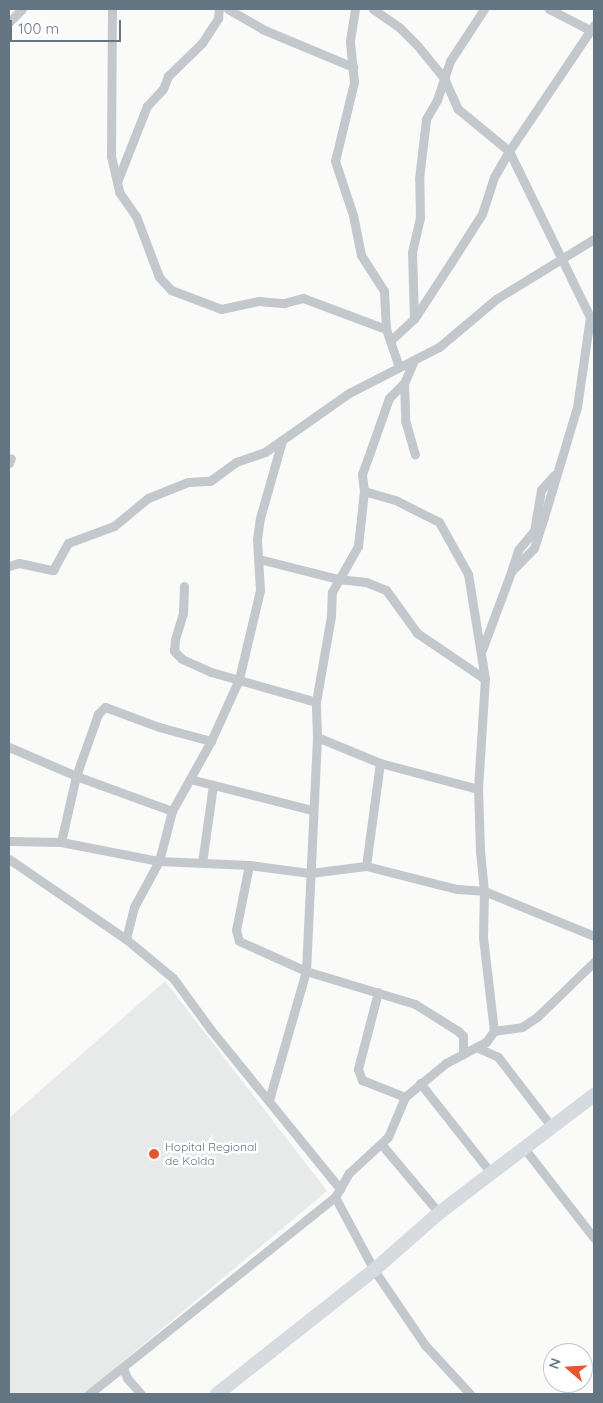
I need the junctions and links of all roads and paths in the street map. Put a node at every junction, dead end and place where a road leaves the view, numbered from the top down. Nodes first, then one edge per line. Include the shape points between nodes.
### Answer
1 (22, 9) edge
2 (112, 9) edge
3 (219, 9) edge
4 (228, 9) edge
5 (355, 9) edge
6 (373, 9) edge
7 (484, 9) edge
8 (549, 9) edge
9 (9, 22) edge
10 (592, 27) edge
11 (353, 67) junction
12 (444, 78) junction
13 (509, 151) junction
14 (117, 182) junction
15 (594, 239) edge
16 (563, 259) junction
17 (414, 319) junction
18 (386, 328) junction
19 (592, 330) edge
20 (390, 341) junction
21 (414, 360) junction
22 (399, 367) junction
23 (404, 384) junction
24 (282, 441) junction
25 (415, 455) dead end
26 (364, 491) junction
27 (260, 560) junction
28 (9, 566) edge
29 (338, 579) junction
30 (184, 586) dead end
31 (482, 651) junction
32 (239, 679) junction
33 (484, 679) junction
34 (316, 702) junction
35 (318, 737) junction
36 (211, 741) junction
37 (9, 747) edge
38 (380, 763) junction
39 (76, 776) junction
40 (190, 779) junction
41 (213, 785) junction
42 (478, 788) junction
43 (312, 810) junction
44 (172, 811) junction
45 (9, 841) edge
46 (61, 842) junction
47 (9, 859) edge
48 (159, 861) junction
49 (202, 863) junction
50 (249, 864) junction
51 (366, 866) junction
52 (310, 873) junction
53 (484, 891) junction
54 (594, 936) edge
55 (126, 939) junction
56 (594, 962) edge
57 (306, 971) junction
58 (378, 992) junction
59 (494, 1031) junction
60 (476, 1047) junction
61 (463, 1054) junction
62 (420, 1083) junction
63 (594, 1095) edge
64 (405, 1097) junction
65 (269, 1100) junction
66 (552, 1126) junction
67 (382, 1145) junction
68 (524, 1148) junction
69 (491, 1173) junction
70 (340, 1189) junction
71 (334, 1197) junction
72 (440, 1213) junction
73 (594, 1238) edge
74 (374, 1270) junction
75 (123, 1368) junction
76 (89, 1394) edge
77 (142, 1394) edge
78 (217, 1394) edge
79 (470, 1394) edge

1 - 9 street
2 - 14 street via 110,126
3 - 14 street via 218,18 202,43 168,76 162,89 146,106
4 - 11 street via 262,29
5 - 11 street via 350,42
6 - 12 street via 400,28
7 - 12 street via 450,61
8 - 10 street
10 - 13 street
11 - 18 street via 354,82 335,161 353,215 361,255 384,291
12 - 13 street via 458,109
12 - 17 street via 426,119 419,179 420,218 412,252
13 - 16 street
13 - 17 street via 494,176 482,214
14 - 18 street via 125,204 136,216 159,277 171,290 221,309 259,301 284,303 303,298
15 - 16 street
16 - 19 street via 590,318
16 - 21 street via 496,299 439,347
17 - 20 street
18 - 20 street
19 - 31 street via 577,407 534,548 511,572
20 - 22 street
21 - 22 street
21 - 23 street
22 - 24 street via 349,392
23 - 25 street via 404,420
23 - 26 street via 389,398 362,474
24 - 27 street via 260,518 257,539
24 - 28 street via 265,452 236,462 210,480 188,482 162,491 134,508 114,526 81,535 68,543 53,570 19,563
26 - 29 street via 358,546
26 - 31 street via 395,500 439,522 468,574
27 - 29 street
27 - 32 street via 260,590
29 - 33 street via 366,582 386,590 416,633
29 - 34 street via 332,592
30 - 32 street via 183,613 174,651 182,660
31 - 33 street
32 - 34 street
32 - 36 street
33 - 42 street
34 - 35 street
35 - 38 street
35 - 43 street
36 - 39 street via 159,727 105,707 98,714
36 - 40 street
37 - 39 street
38 - 42 street
38 - 51 street
39 - 44 street
39 - 46 street
40 - 41 street
40 - 44 street
41 - 43 street
41 - 49 street
42 - 53 street
43 - 52 street
44 - 48 street
45 - 46 street
46 - 48 street
47 - 55 street
48 - 49 street
48 - 55 street via 134,907
49 - 50 street
50 - 52 street
50 - 57 street via 236,930 239,941
51 - 52 street
51 - 53 street via 457,889
52 - 57 street
53 - 54 street
53 - 59 street via 483,937
55 - 65 street via 173,978
56 - 59 street via 537,1017 522,1027
57 - 58 street
57 - 65 street
58 - 61 street via 415,1004 458,1030 464,1036
58 - 64 street via 358,1069 362,1080
59 - 60 street via 486,1042
60 - 61 street
60 - 66 street via 498,1057
61 - 62 street
62 - 64 street
62 - 69 street
63 - 66 main road
64 - 67 street
65 - 70 street
66 - 68 main road
67 - 70 street via 349,1173
67 - 72 street
68 - 69 main road
68 - 73 street
69 - 72 main road
70 - 71 street
71 - 74 street
71 - 75 street
72 - 74 main road
74 - 78 main road
74 - 79 street via 426,1346
75 - 76 street
75 - 77 street via 127,1378

